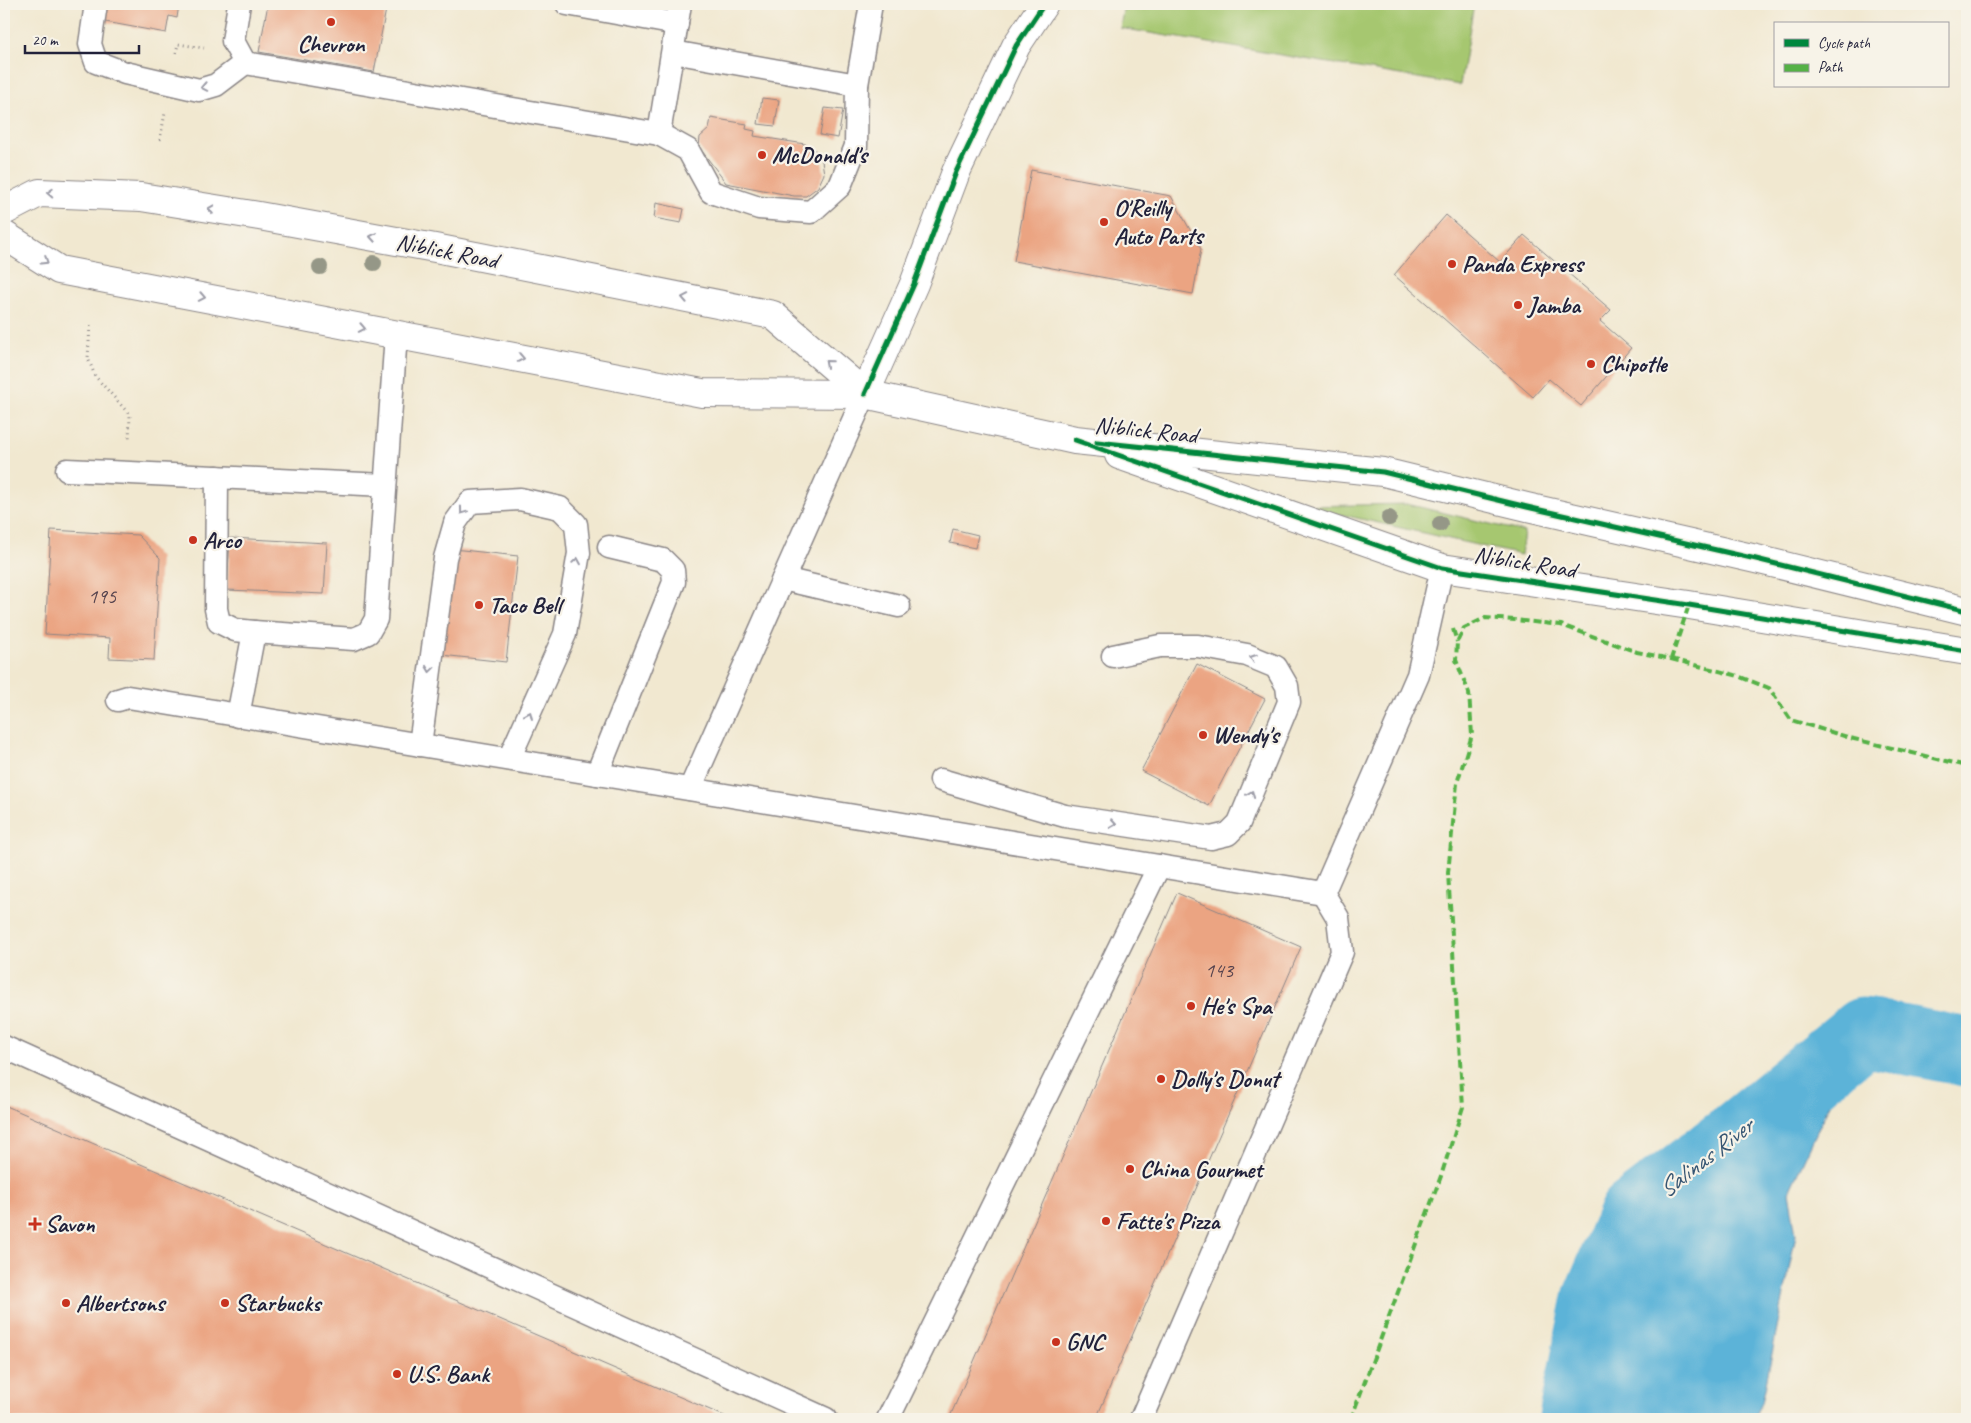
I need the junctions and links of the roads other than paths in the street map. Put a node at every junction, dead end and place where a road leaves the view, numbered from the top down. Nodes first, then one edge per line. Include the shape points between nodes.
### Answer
1 (96, 4) edge
2 (239, 4) edge
3 (567, 4) edge
4 (871, 4) edge
5 (1044, 4) edge
6 (679, 14) edge
7 (673, 52) junction
8 (245, 63) junction
9 (857, 85) junction
10 (659, 134) junction
11 (4, 212) edge
12 (4, 234) edge
13 (396, 334) junction
14 (865, 394) junction
15 (1075, 440) junction
16 (67, 470) dead end
17 (217, 477) junction
18 (385, 485) junction
19 (608, 547) dead end
20 (1442, 568) junction
21 (783, 579) junction
22 (899, 606) dead end
23 (1967, 611) edge
24 (254, 632) junction
25 (1967, 651) edge
26 (1113, 656) dead end
27 (118, 700) dead end
28 (238, 716) junction
29 (420, 745) junction
30 (509, 760) junction
31 (597, 774) junction
32 (941, 780) dead end
33 (690, 789) junction
34 (1160, 866) junction
35 (1323, 893) junction
36 (4, 1047) edge
37 (826, 1419) edge
38 (888, 1419) edge
39 (1141, 1419) edge

8 -> 1 lane via 216,84 199,90 125,73 96,62 90,44
2 - 8 lane via 233,40
3 - 6 lane
4 - 9 lane
5 - 14 main road via 1016,46 956,172 914,284
6 - 7 lane
7 - 9 lane
7 - 10 lane
8 - 10 lane
9 - 10 lane via 856,146 840,186 812,212 759,208 711,192 688,150
14 -> 11 main road, Niblick Road via 773,315 435,248 141,197 38,193
12 -> 13 main road, Niblick Road via 59,270
13 -> 14 main road, Niblick Road via 702,393
13 - 18 lane
14 - 15 main road, Niblick Road
14 - 21 lane
15 - 20 main road, Niblick Road
15 - 23 main road, Niblick Road via 1383,472
16 - 17 lane
17 - 18 lane
17 - 24 lane via 216,609 219,622 235,630
18 - 24 lane via 376,619 368,633 354,639
19 - 31 lane via 663,560 673,570 674,582
20 - 25 main road, Niblick Road
20 - 35 lane via 1418,675
21 - 22 lane
21 - 33 lane
24 - 28 lane
32 -> 26 lane via 1065,816 1211,838 1228,834 1239,823 1289,702 1287,686 1276,667 1247,656 1198,646 1160,646
27 - 28 lane via 128,698
28 - 29 lane
29 - 30 lane
30 -> 29 lane via 565,634 578,553 576,524 560,508 520,499 470,502 454,524 445,558
30 - 31 lane
31 - 33 lane
33 - 34 lane
34 - 35 lane
34 - 38 lane
35 - 39 lane via 1338,918 1342,952
36 - 37 lane

